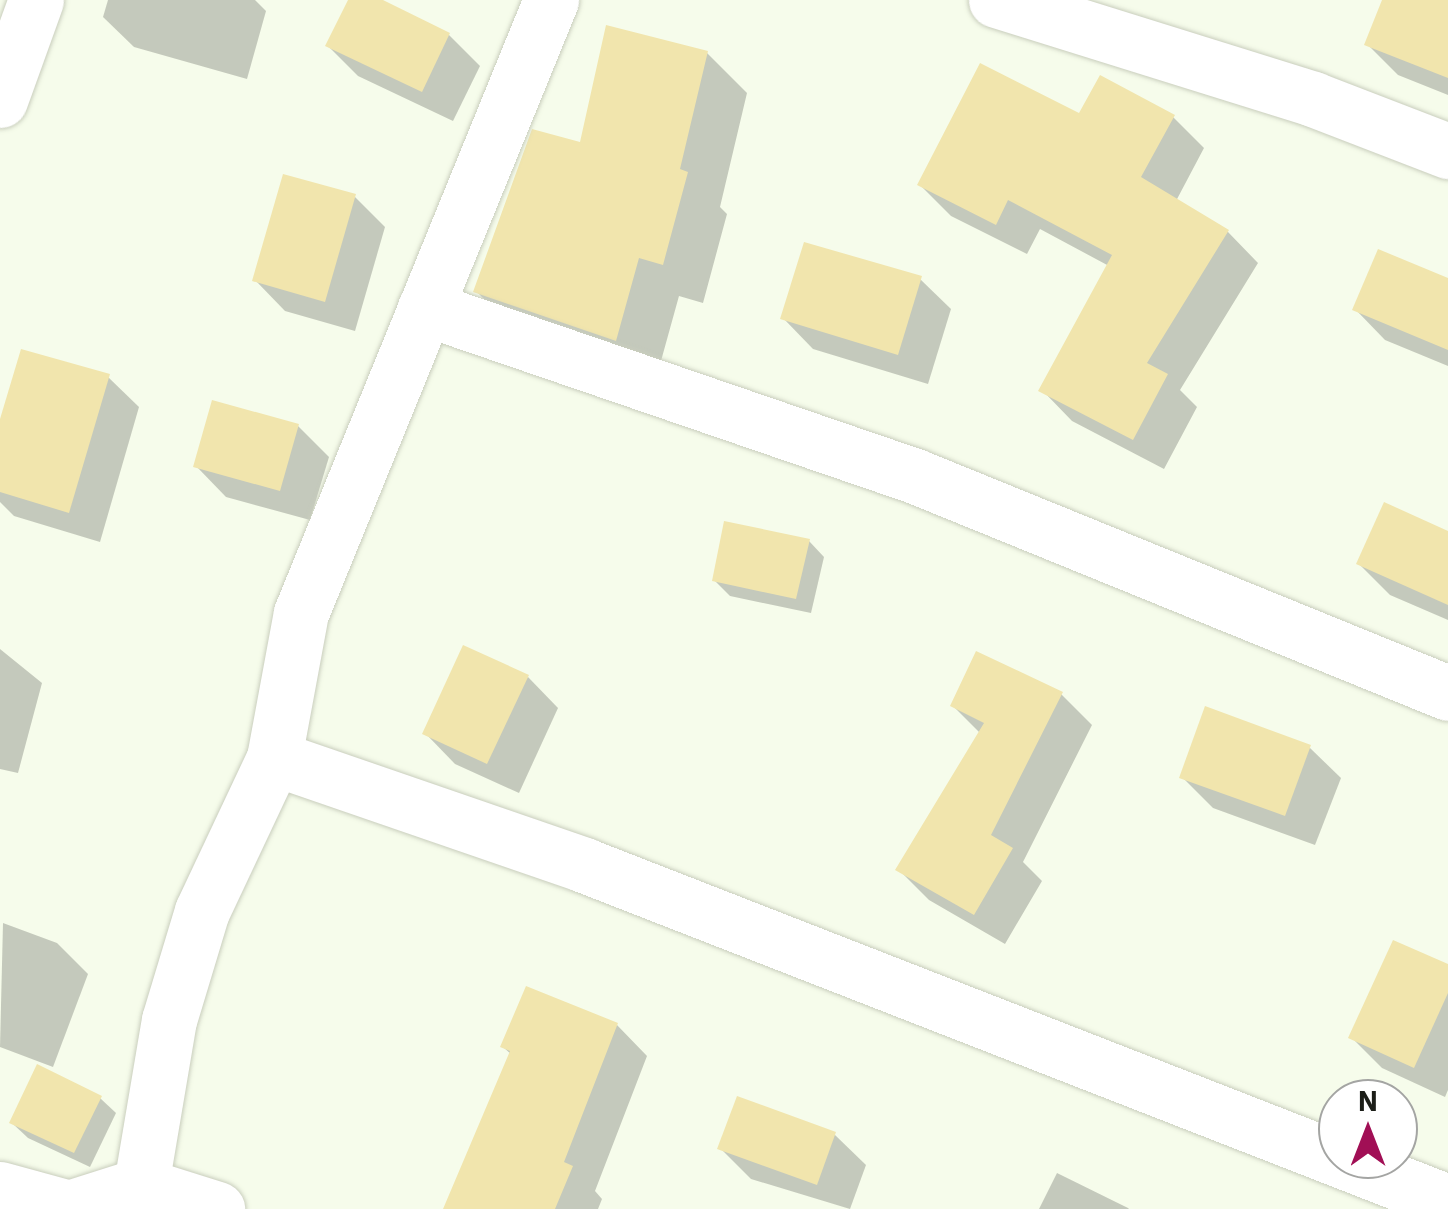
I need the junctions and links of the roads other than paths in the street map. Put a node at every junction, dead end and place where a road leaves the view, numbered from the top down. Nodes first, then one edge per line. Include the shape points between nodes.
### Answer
1 (36, 0) edge
2 (551, 0) edge
3 (996, 0) edge
4 (0, 100) edge
5 (1448, 151) edge
6 (425, 308) junction
7 (1448, 693) edge
8 (274, 758) junction
9 (0, 1189) edge
10 (135, 1197) edge
11 (1448, 1202) edge
12 (217, 1209) edge

1 - 4 street
2 - 6 street
3 - 5 street via 1314,99
6 - 7 street via 915,476
6 - 8 street via 302,613
8 - 10 street via 202,911 168,1020
8 - 11 street via 584,865
9 - 10 street via 69,1208
10 - 12 street

